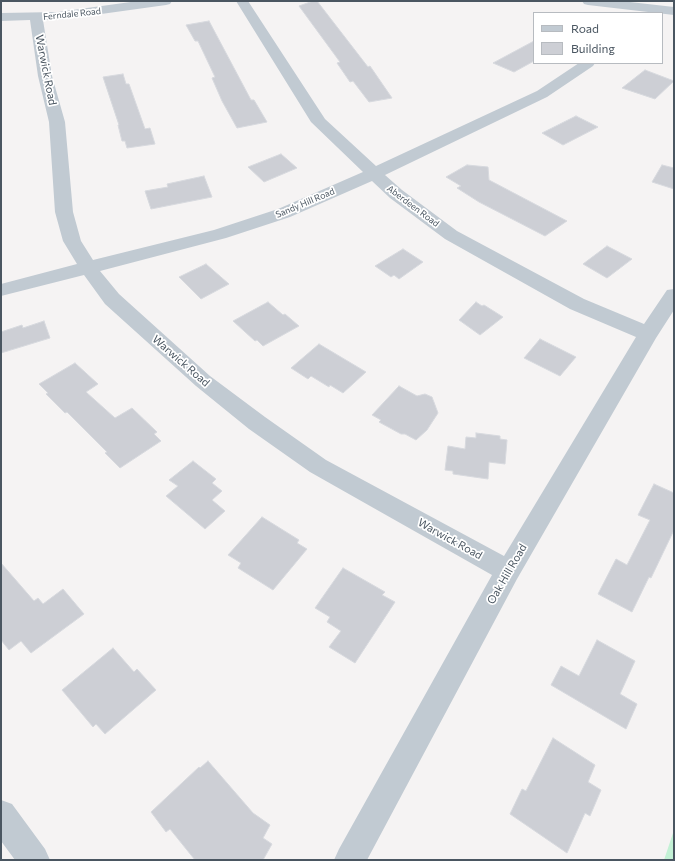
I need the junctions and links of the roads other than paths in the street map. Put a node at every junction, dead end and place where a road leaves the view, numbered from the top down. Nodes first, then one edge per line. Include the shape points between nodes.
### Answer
1 (166, 1) edge
2 (242, 1) edge
3 (588, 1) edge
4 (624, 9) edge
5 (674, 12) edge
6 (1, 17) edge
7 (36, 17) junction
8 (587, 64) edge
9 (373, 174) junction
10 (88, 267) junction
11 (1, 290) edge
12 (674, 294) edge
13 (648, 334) junction
14 (508, 571) junction
15 (1, 815) edge
16 (34, 860) edge
17 (350, 860) edge

1 - 7 street, Ferndale Road via 78,14
2 - 9 street, Aberdeen Road via 319,122
3 - 4 street
4 - 5 street
6 - 7 street, Ferndale Road
7 - 10 street, Warwick Road via 45,76 57,122 64,212 72,241
8 - 9 street, Sandy Hill Road via 542,94
9 - 10 street, Sandy Hill Road via 284,213 220,234
9 - 13 street, Aberdeen Road via 451,235 577,304
10 - 11 street, Sandy Hill Road
10 - 14 street, Warwick Road via 112,299 203,381 257,423 318,466
12 - 13 street, Oak Hill Road
13 - 14 street, Oak Hill Road
14 - 17 street, Oak Hill Road
15 - 16 street

